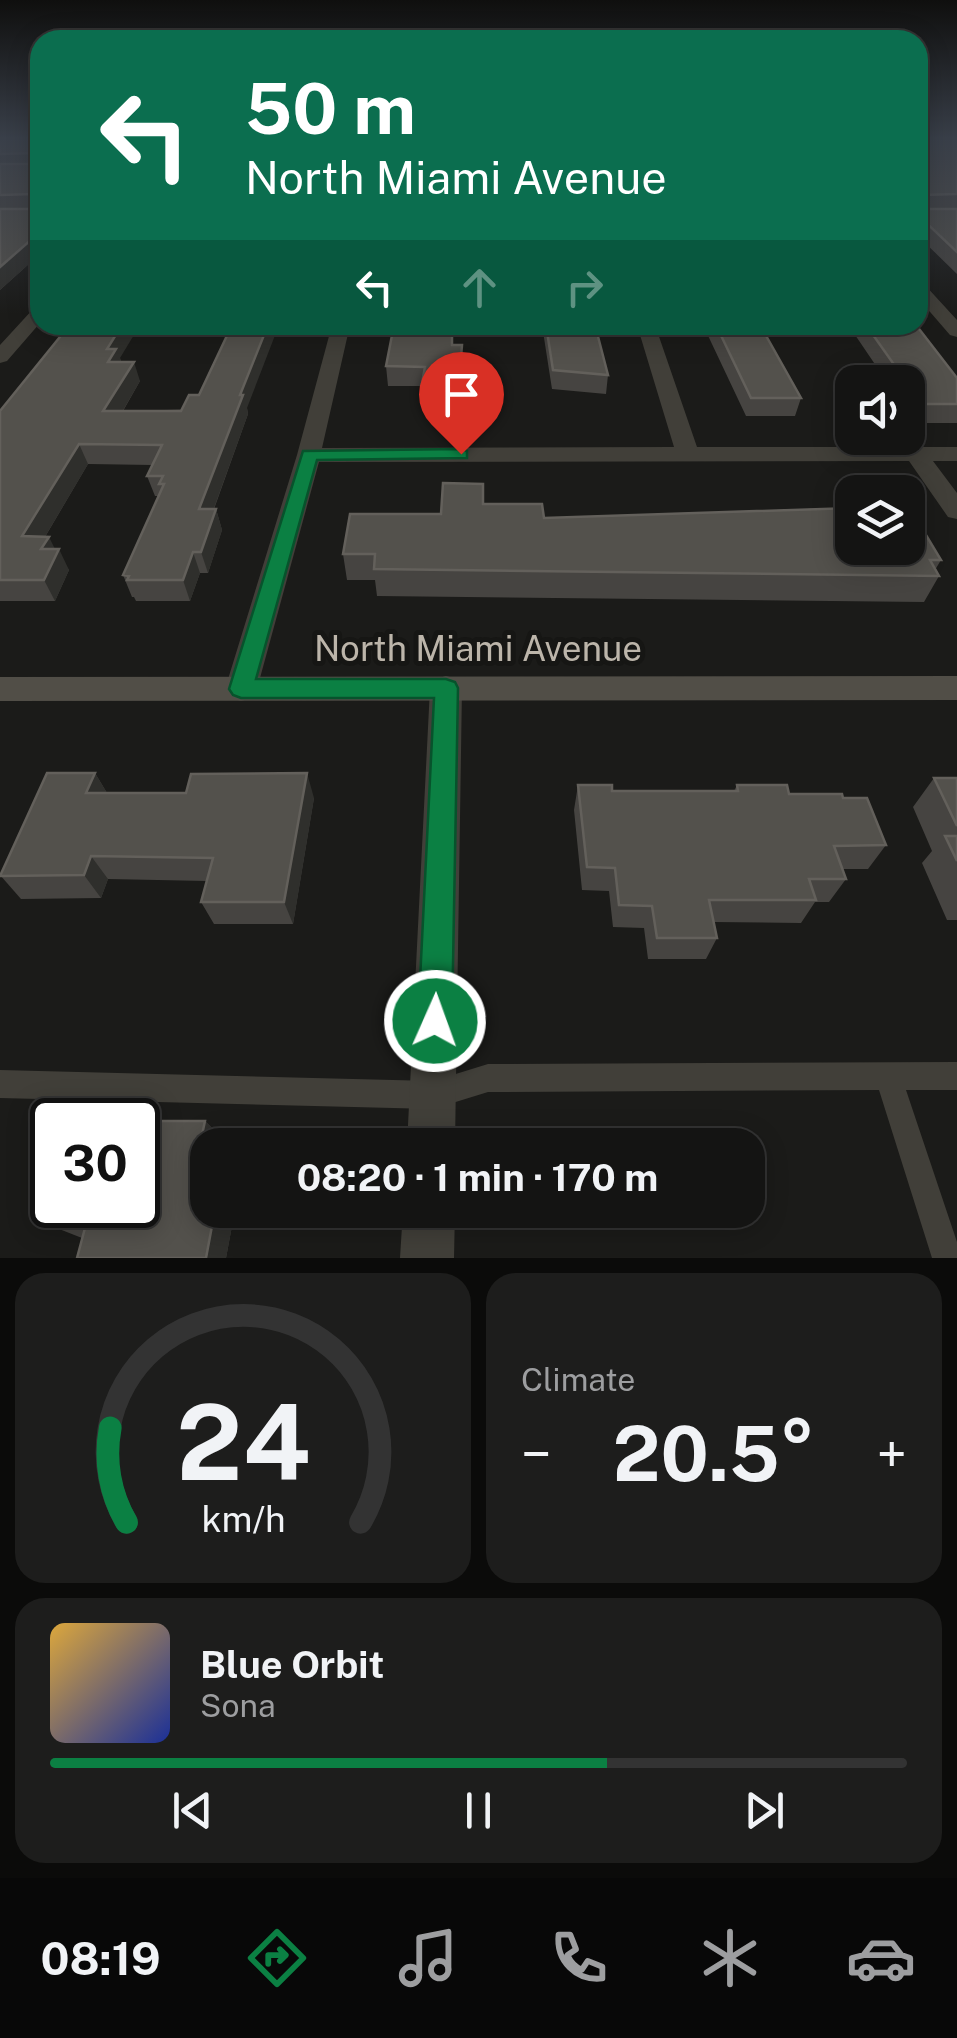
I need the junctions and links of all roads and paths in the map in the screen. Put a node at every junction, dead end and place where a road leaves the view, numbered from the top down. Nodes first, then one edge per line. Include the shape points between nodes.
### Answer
1 (928, 299) edge
2 (30, 323) edge
3 (957, 331) edge
4 (338, 335) edge
5 (649, 335) edge
6 (0, 357) edge
7 (688, 454) junction
8 (835, 454) edge
9 (925, 454) edge
10 (957, 454) edge
11 (309, 455) junction
12 (917, 455) edge
13 (957, 512) edge
14 (446, 688) junction
15 (957, 688) edge
16 (0, 689) edge
17 (241, 689) junction
18 (888, 1076) junction
19 (957, 1076) edge
20 (0, 1084) edge
21 (433, 1095) junction
22 (432, 1128) edge
23 (428, 1228) edge
24 (427, 1258) edge
25 (948, 1258) edge

1 - 3 street
2 - 6 street
4 - 11 street
5 - 7 street
7 - 8 street
7 - 11 street
9 - 10 street
11 - 17 street
12 - 13 street
14 - 15 main road, North Miami Avenue
14 - 17 main road, North Miami Avenue
14 - 21 street
16 - 17 main road, North Miami Avenue
18 - 19 lane
18 - 21 lane via 488,1078
18 - 25 lane
20 - 21 lane
21 - 22 street
23 - 24 street

